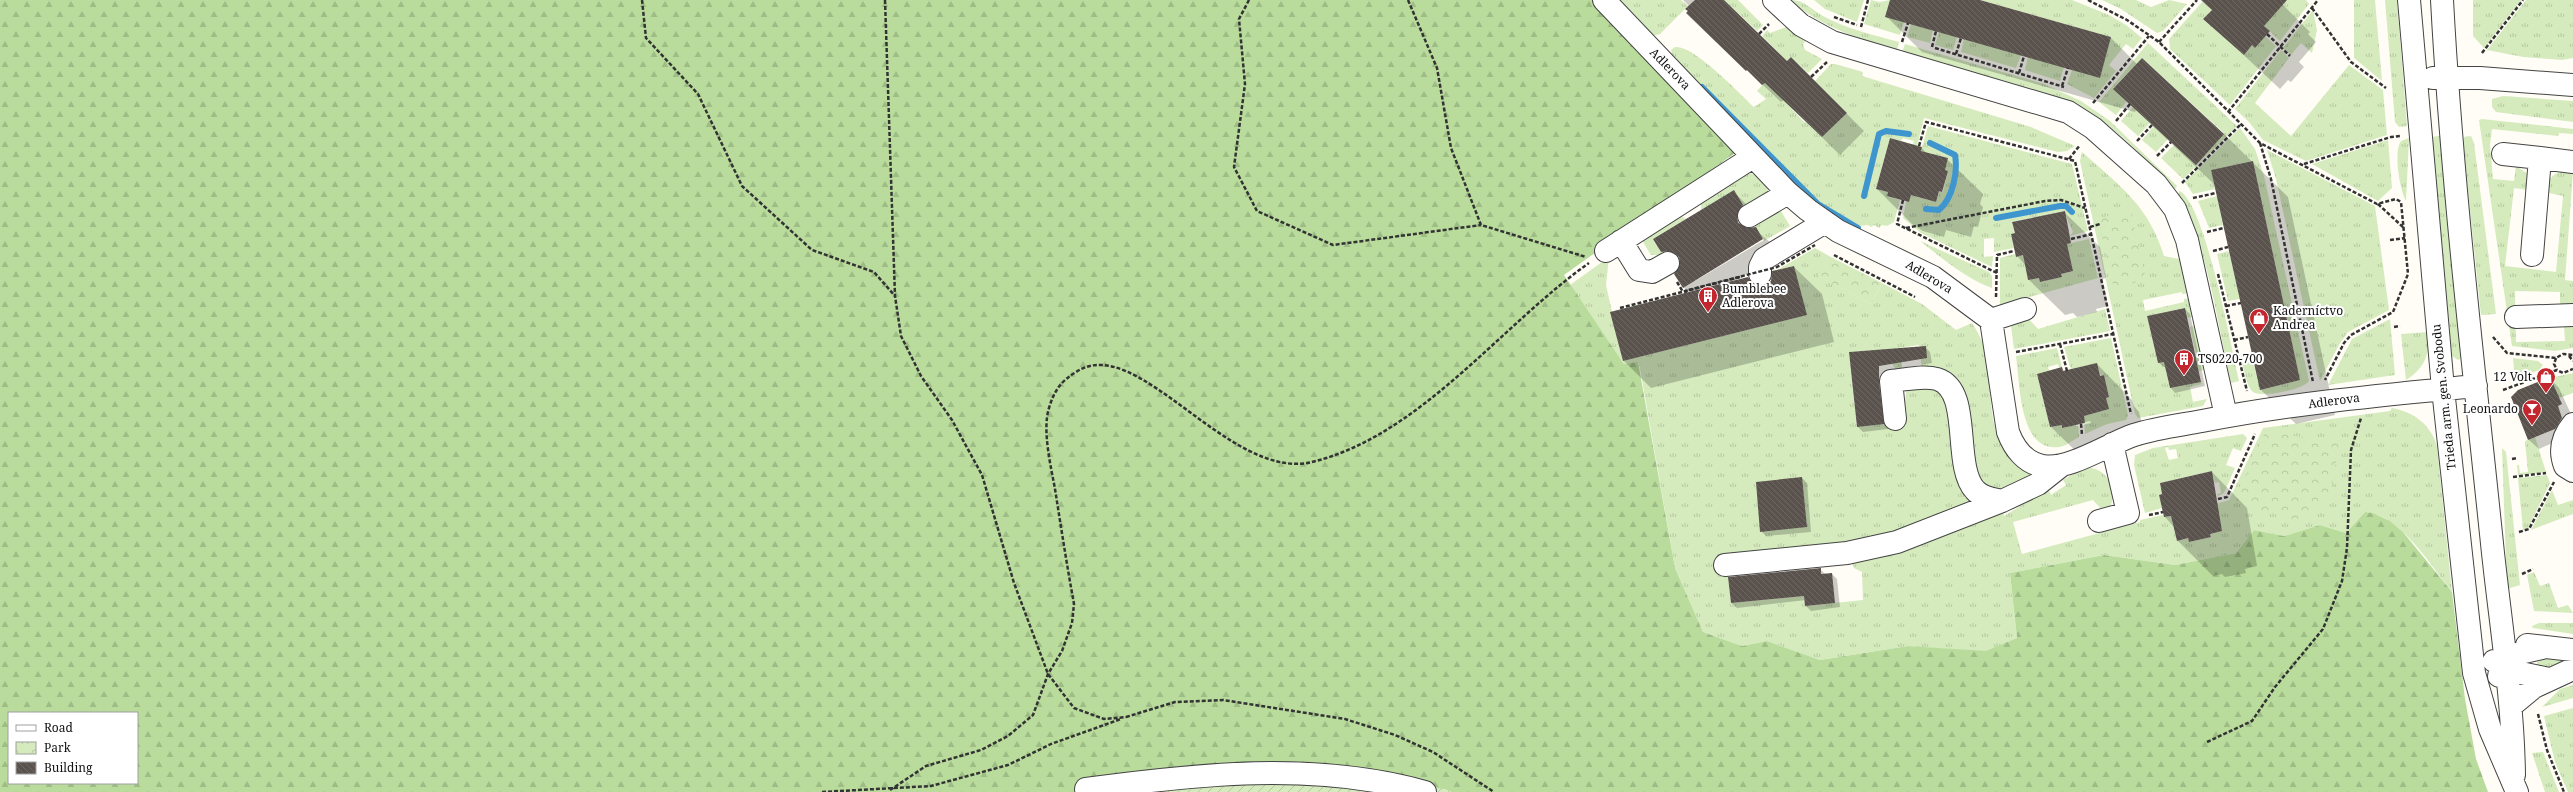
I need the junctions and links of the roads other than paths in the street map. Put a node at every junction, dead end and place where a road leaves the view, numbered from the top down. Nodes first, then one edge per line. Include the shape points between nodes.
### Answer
1 (1604, 0) edge
2 (1774, 0) edge
3 (2409, 0) edge
4 (2442, 0) edge
5 (2446, 78) junction
6 (2416, 79) junction
7 (2573, 85) edge
8 (2503, 154) dead end
9 (1754, 157) junction
10 (2540, 158) junction
11 (2573, 162) edge
12 (1782, 197) junction
13 (1749, 216) dead end
14 (1825, 222) junction
15 (2532, 255) dead end
16 (1668, 263) dead end
17 (1750, 276) road end
18 (2025, 309) dead end
19 (2573, 314) edge
20 (2516, 317) dead end
21 (1991, 320) junction
22 (2476, 386) junction
23 (2443, 389) junction
24 (2226, 416) junction
25 (1895, 419) dead end
26 (2573, 424) edge
27 (2112, 444) junction
28 (2062, 465) junction
29 (2565, 465) edge
30 (2002, 501) junction
31 (2099, 521) dead end
32 (2459, 534) junction
33 (1725, 565) dead end
34 (2502, 637) junction
35 (2542, 648) junction
36 (2573, 650) edge
37 (2505, 668) junction
38 (2573, 668) edge
39 (2549, 679) junction
40 (2511, 706) junction
41 (2485, 712) junction
42 (1086, 789) dead end
43 (2516, 789) edge
44 (1425, 792) edge

1 - 9 street, Adlerova
2 - 24 street via 1801,25 1832,42 2068,112 2093,128 2156,184 2175,209 2187,240
3 - 6 street, Trieda arm. gen. Svobodu
4 - 5 street, Trieda arm. gen. Svobodu
5 - 6 street
5 - 7 street
5 - 22 street, Trieda arm. gen. Svobodu
6 - 23 street, Trieda arm. gen. Svobodu
8 - 10 street
9 - 12 street, Adlerova
9 - 16 street via 1689,208 1607,251 1639,270 1652,272
10 - 11 street
10 - 15 street
12 - 13 street
12 - 14 street, Adlerova
14 - 17 street via 1764,259
14 - 21 street, Adlerova via 1854,239 1926,273
18 - 21 street
19 - 20 street
21 - 28 street, Adlerova via 2006,421 2013,444 2032,462 2044,466
22 - 23 street, Adlerova
22 - 34 street, Trieda arm. gen. Svobodu
23 - 24 street, Adlerova
23 - 32 street, Trieda arm. gen. Svobodu
24 - 27 street, Adlerova via 2135,435
25 - 30 street via 1891,381 1925,378 1937,379 1946,384 1957,404 1968,480 1975,491 1987,498
26 - 29 street via 2564,438
27 - 28 street, Adlerova
27 - 31 street via 2128,513
28 - 30 street via 2038,484
30 - 33 street via 1897,542 1847,554
32 - 37 street via 2476,572 2485,649 2493,661
32 - 41 street, Trieda arm. gen. Svobodu via 2474,673
34 - 35 street
34 - 37 street, Trieda arm. gen. Svobodu
35 - 36 street
35 - 37 street via 2520,653
37 - 39 street
37 - 40 street, Trieda arm. gen. Svobodu
37 - 41 street via 2490,691
38 - 39 street
39 - 40 street
40 - 43 street, Trieda arm. gen. Svobodu
41 - 43 street, Trieda arm. gen. Svobodu
42 - 44 street via 1180,777 1293,772 1403,786

